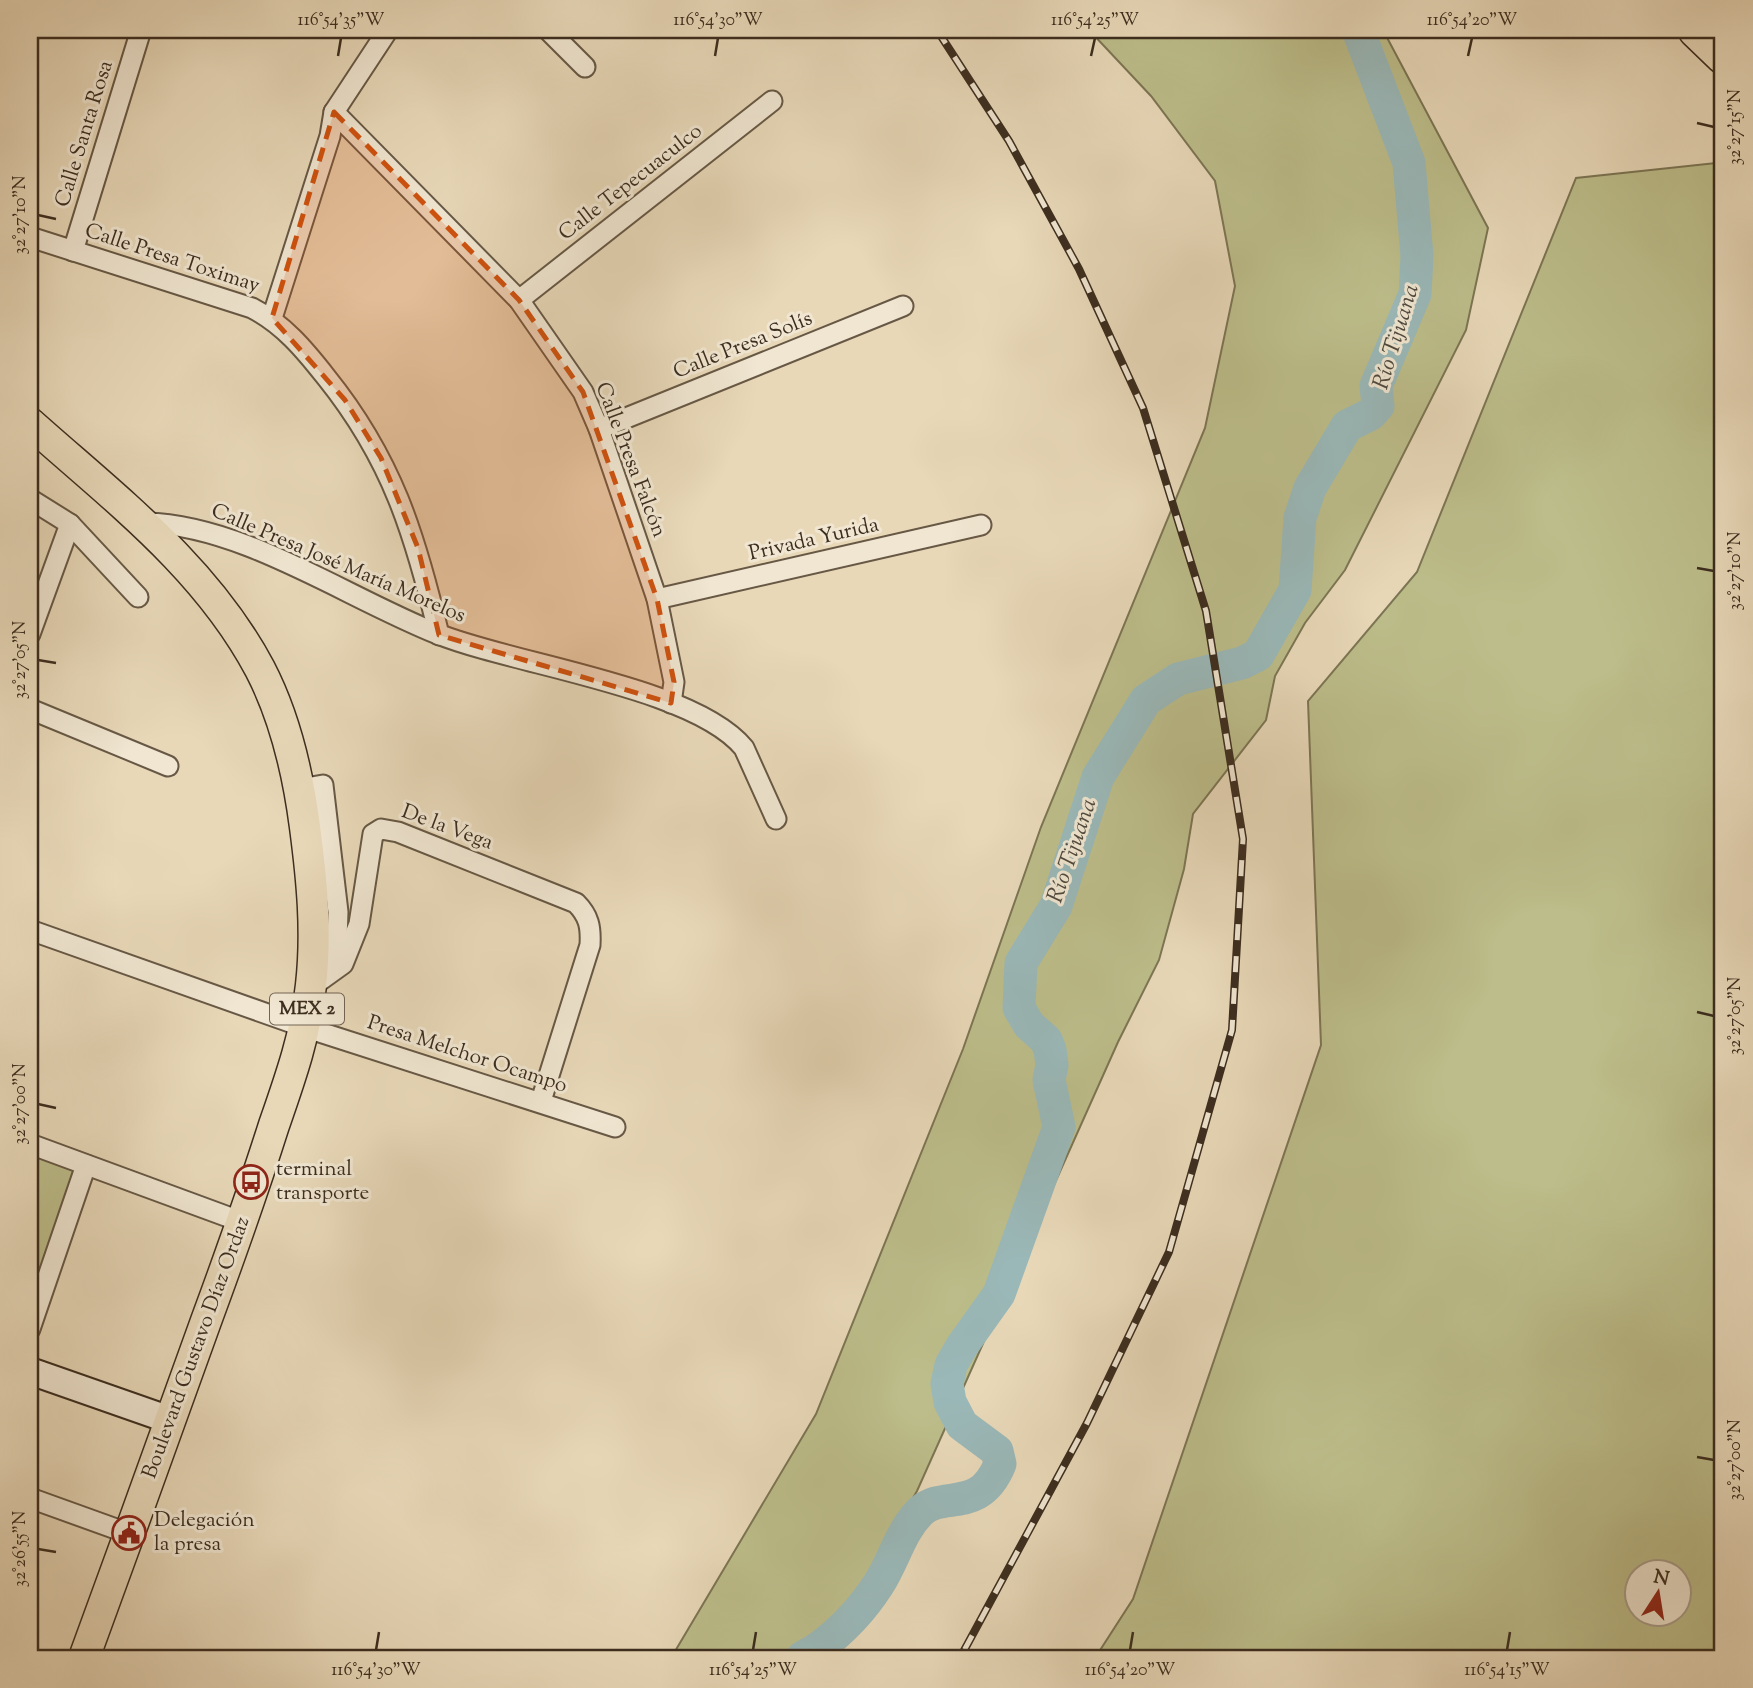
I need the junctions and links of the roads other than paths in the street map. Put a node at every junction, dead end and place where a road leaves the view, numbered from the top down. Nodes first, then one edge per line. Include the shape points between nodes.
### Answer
1 (141, 30) edge
2 (388, 30) edge
3 (548, 30) edge
4 (1696, 30) edge
5 (1723, 56) edge
6 (585, 67) dead end
7 (772, 101) dead end
8 (334, 112) junction
9 (30, 237) edge
10 (73, 251) junction
11 (519, 300) junction
12 (903, 306) dead end
13 (272, 318) junction
14 (30, 423) edge
15 (599, 429) junction
16 (30, 499) edge
17 (146, 523) junction
18 (70, 524) junction
19 (981, 525) dead end
20 (138, 597) dead end
21 (657, 599) junction
22 (30, 634) edge
23 (439, 635) junction
24 (671, 702) junction
25 (30, 709) edge
26 (168, 766) dead end
27 (300, 789) junction
28 (776, 818) dead end
29 (30, 930) edge
30 (336, 969) junction
31 (311, 987) junction
32 (304, 1027) junction
33 (541, 1101) junction
34 (615, 1127) dead end
35 (30, 1144) edge
36 (86, 1165) junction
37 (242, 1222) junction
38 (30, 1329) edge
39 (30, 1371) edge
40 (170, 1420) junction
41 (30, 1498) edge
42 (130, 1534) junction
43 (84, 1658) edge

1 - 10 street, Calle Santa Rosa
2 - 8 street
3 - 6 street
4 - 5 highway
7 - 11 street, Calle Tepecuaculco
8 - 11 street, Calle Presa Falcón
8 - 13 street
9 - 10 street, Calle Presa Toximay
10 - 13 street, Calle Presa Toximay
11 - 15 street, Calle Presa Falcón via 570,370
12 - 15 street, Calle Presa Solís
13 - 23 street, Calle Presa Toximay via 345,400 381,458 418,548
14 - 17 main road, Boulevard Gustavo Díaz Ordaz / MEX 2
15 - 21 street, Calle Presa Falcón
16 - 18 street
17 - 23 street, Calle Presa José María Morelos via 175,524 226,536
17 - 27 main road, Boulevard Gustavo Díaz Ordaz / MEX 2 via 212,597 260,669
18 - 20 street
18 - 22 street
19 - 21 street, Privada Yurida
21 - 24 street, Calle Presa Falcón via 674,682
23 - 24 street, Calle Presa José María Morelos
24 - 28 street, Calle Presa José María Morelos via 736,738
25 - 26 street
27 - 30 street via 323,785 338,912
27 - 31 main road, Boulevard Gustavo Díaz Ordaz / MEX 2 via 313,892
29 - 32 street, Presa Melchor Ocampo
30 - 31 street, De la Vega
30 - 33 street, De la Vega via 343,964 359,924 373,834 381,830 398,832 576,903 586,913 590,945
31 - 32 main road, Boulevard Gustavo Díaz Ordaz / MEX 2
32 - 33 street, Presa Melchor Ocampo
32 - 37 main road, Boulevard Gustavo Díaz Ordaz / MEX 2
33 - 34 street, Presa Melchor Ocampo
35 - 36 street
36 - 37 street
36 - 38 street
37 - 40 main road, Boulevard Gustavo Díaz Ordaz / MEX 2
39 - 40 street
40 - 42 main road, Boulevard Gustavo Díaz Ordaz / MEX 2
41 - 42 street
42 - 43 main road, Boulevard Gustavo Díaz Ordaz / MEX 2

